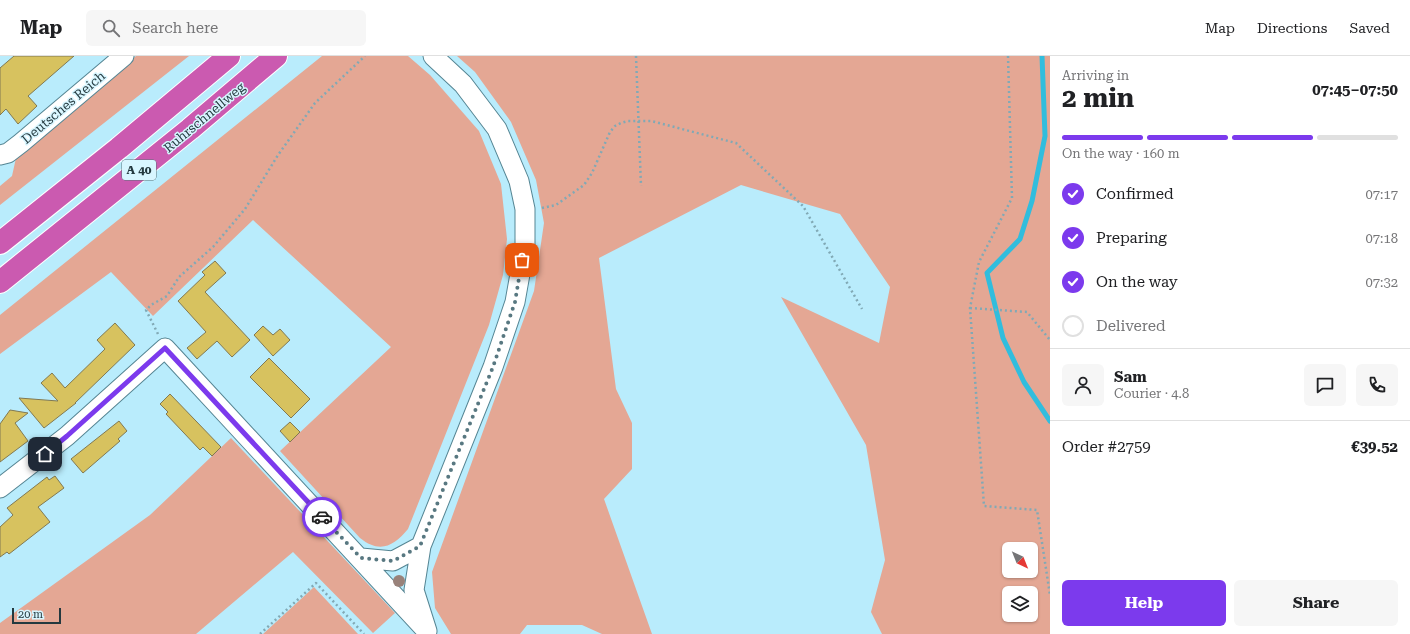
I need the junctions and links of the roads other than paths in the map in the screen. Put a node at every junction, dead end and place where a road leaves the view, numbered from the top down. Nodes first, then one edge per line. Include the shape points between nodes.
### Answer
1 (124, 56) edge
2 (229, 56) edge
3 (276, 56) edge
4 (433, 56) edge
5 (0, 155) edge
6 (0, 243) edge
7 (0, 282) edge
8 (0, 488) edge
9 (420, 546) junction
10 (361, 558) junction
11 (428, 633) edge

1 - 5 street, Deutsches Reich via 21,143 8,153
2 - 6 highway, A 40
3 - 7 highway, Ruhrschnellweg / A 40
4 - 9 street via 463,84 496,129 519,181 524,209 525,246 515,302 493,367
8 - 10 street via 67,436 165,348
9 - 10 street via 393,561
9 - 11 street via 414,590
10 - 11 street

